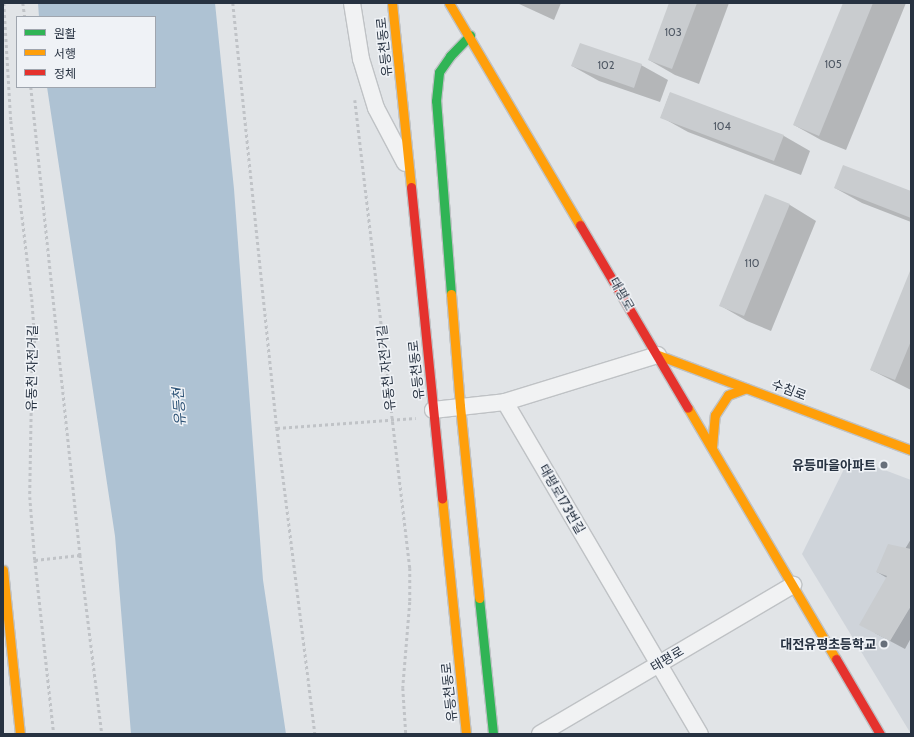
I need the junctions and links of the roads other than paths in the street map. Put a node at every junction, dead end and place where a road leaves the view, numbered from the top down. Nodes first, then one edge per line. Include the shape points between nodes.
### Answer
1 (352, 3) edge
2 (392, 3) edge
3 (452, 5) edge
4 (470, 35) junction
5 (409, 170) junction
6 (658, 355) junction
7 (746, 388) junction
8 (505, 402) junction
9 (460, 406) junction
10 (433, 410) junction
11 (712, 447) junction
12 (911, 450) edge
13 (3, 570) edge
14 (4, 582) edge
15 (793, 585) junction
16 (658, 664) junction
17 (20, 734) edge
18 (466, 734) edge
19 (493, 734) edge
20 (540, 734) edge
21 (700, 734) edge
22 (880, 734) edge

1 - 5 street via 360,59 376,108
2 - 5 main road, 유등천동로
3 - 4 main road, 태평로
4 - 6 main road, 태평로
4 - 9 main road via 439,72 436,101
5 - 10 main road, 유등천동로
6 - 7 main road, 수침로
6 - 8 street
6 - 11 main road, 태평로
7 - 11 main road via 728,395 716,415
7 - 12 main road, 수침로
8 - 9 street
8 - 16 street, 태평로173번길
9 - 10 street
9 - 19 main road
10 - 18 main road, 유등천동로
11 - 15 main road, 태평로
13 - 14 main road
14 - 17 main road
15 - 16 street, 태평로
15 - 22 main road, 태평로
16 - 20 street, 태평로
16 - 21 street, 태평로173번길

